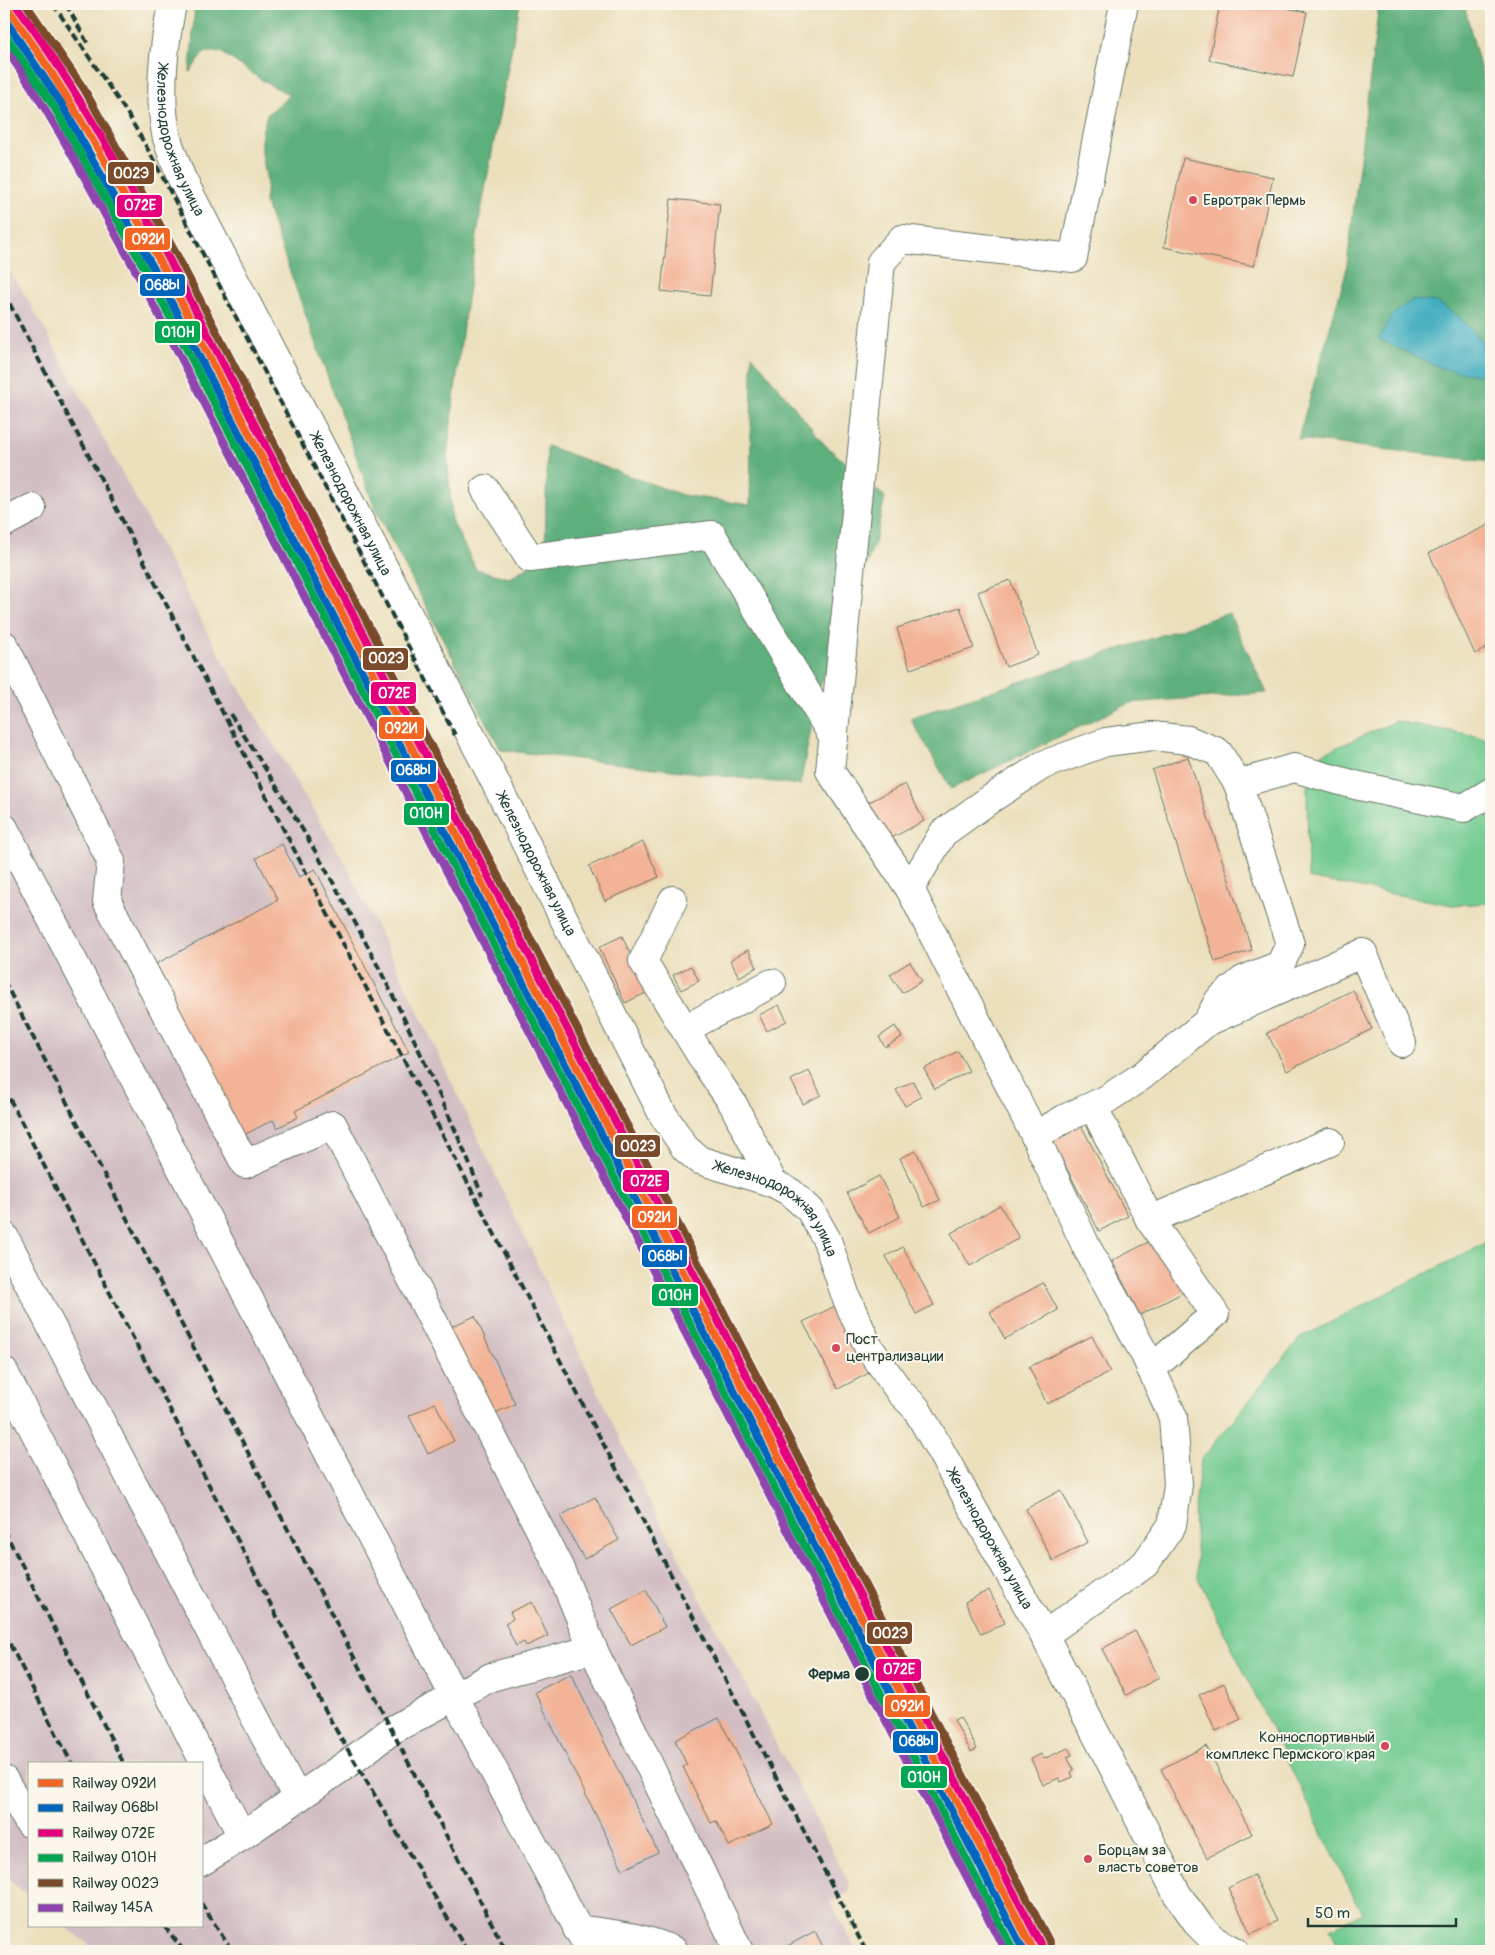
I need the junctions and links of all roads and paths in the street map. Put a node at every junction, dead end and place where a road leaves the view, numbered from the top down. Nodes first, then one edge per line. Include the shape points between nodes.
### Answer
1 (172, 4) edge
2 (1124, 4) edge
3 (485, 489) dead end
4 (32, 508) dead end
5 (4, 523) edge
6 (4, 644) edge
7 (834, 738) junction
8 (1238, 784) junction
9 (1491, 792) edge
10 (4, 828) edge
11 (910, 889) junction
12 (673, 900) dead end
13 (772, 983) dead end
14 (1207, 1022) junction
15 (685, 1029) junction
16 (1402, 1042) dead end
17 (1093, 1106) junction
18 (1034, 1136) junction
19 (1330, 1142) dead end
20 (773, 1184) junction
21 (1150, 1220) junction
22 (4, 1236) edge
23 (1151, 1368) junction
24 (4, 1372) edge
25 (1044, 1635) junction
26 (593, 1648) junction
27 (454, 1696) junction
28 (4, 1780) edge
29 (297, 1798) junction
30 (28, 1821) edge
31 (242, 1836) junction
32 (202, 1861) edge
33 (584, 1940) edge
34 (674, 1951) edge
35 (739, 1951) edge
36 (1235, 1951) edge

1 - 20 street, Железнодорожная улица via 165,43 162,92 166,134 181,177 673,1131 684,1148 699,1160
2 - 7 street via 1073,258 902,239 882,262
3 - 7 street via 530,558 712,535
4 - 5 street
6 - 26 street via 111,860 107,901 245,1164 333,1125 560,1569
7 - 11 street via 830,771
8 - 9 street via 1294,768 1355,785 1464,808
8 - 11 street via 1218,752 1188,740 1153,736 1106,742 1043,765 943,833
8 - 14 street via 1290,944 1280,965 1244,980 1219,1000
10 - 27 street
11 - 18 street
12 - 15 street via 643,961
13 - 15 street
14 - 16 street via 1363,953
14 - 17 street via 1142,1076
15 - 20 street via 733,1104
17 - 18 street
17 - 21 street
18 - 23 street via 1086,1246
19 - 21 street
20 - 25 street, Железнодорожная улица via 790,1192 810,1210 827,1240 846,1297 868,1346 900,1392 916,1408
21 - 23 street via 1215,1314
22 - 29 street
23 - 25 street via 1173,1417 1178,1485 1172,1526 1145,1564
24 - 31 street
25 - 36 street, Железнодорожная улица via 1177,1894 1215,1941
26 - 27 street via 491,1677
26 - 35 street
27 - 29 street via 392,1730
27 - 33 street
28 - 30 street
29 - 31 street
31 - 32 street
33 - 34 street via 636,1938

